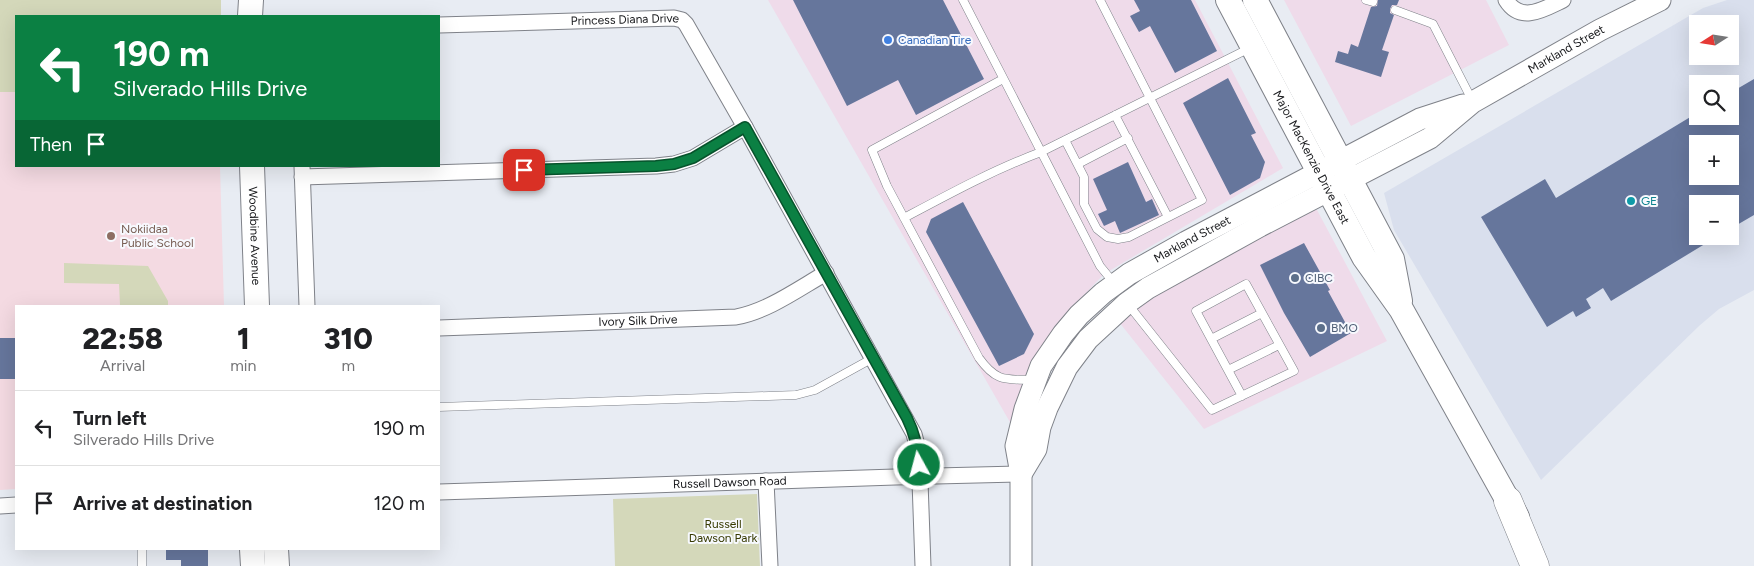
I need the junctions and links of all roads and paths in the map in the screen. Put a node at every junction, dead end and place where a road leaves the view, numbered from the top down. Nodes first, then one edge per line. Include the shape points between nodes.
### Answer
1 (251, 0) edge
2 (963, 0) edge
3 (1100, 0) edge
4 (1228, 0) edge
5 (1255, 0) edge
6 (1506, 0) edge
7 (1563, 0) edge
8 (1660, 0) edge
9 (1395, 10) dead end
10 (250, 15) edge
11 (440, 25) edge
12 (1252, 47) junction
13 (1003, 79) junction
14 (1150, 98) junction
15 (1473, 102) junction
16 (1116, 115) junction
17 (745, 127) junction
18 (1128, 138) junction
19 (1065, 140) junction
20 (1041, 152) junction
21 (1078, 164) junction
22 (252, 167) edge
23 (1345, 171) junction
24 (302, 172) edge
25 (1324, 182) junction
26 (1168, 217) junction
27 (904, 218) junction
28 (826, 273) junction
29 (1121, 294) junction
30 (257, 305) edge
31 (307, 305) edge
32 (1401, 309) junction
33 (1262, 313) junction
34 (440, 328) edge
35 (1211, 338) junction
36 (1280, 344) junction
37 (873, 358) junction
38 (1228, 370) junction
39 (1036, 380) junction
40 (1242, 396) junction
41 (440, 407) edge
42 (1021, 474) junction
43 (920, 477) junction
44 (766, 481) junction
45 (440, 492) edge
46 (1508, 501) junction
47 (15, 505) edge
48 (0, 506) edge
49 (142, 550) edge
50 (252, 550) edge
51 (276, 550) edge
52 (142, 566) edge
53 (253, 566) edge
54 (277, 566) edge
55 (770, 566) edge
56 (923, 566) edge
57 (1021, 566) edge
58 (1535, 566) edge
59 (1545, 566) edge

1 - 10 main road
2 - 13 lane
3 - 14 lane
4 - 12 main road, Major MacKenzie Drive East
5 - 23 main road, Major MacKenzie Drive East
6 - 7 street via 1515,10 1528,13
8 - 15 street, Markland Street
9 - 15 lane via 1432,24
11 - 17 street, Princess Diana Drive via 656,18 682,20
12 - 14 lane
12 - 25 main road, Major MacKenzie Drive East
13 - 20 lane
13 - 27 lane via 872,150
14 - 16 lane
14 - 26 lane via 1202,200
15 - 23 street, Markland Street via 1430,138
16 - 18 lane
16 - 19 lane
17 - 24 street via 693,158 656,166
17 - 28 street, Princess Diana Drive
18 - 21 lane
18 - 26 lane
19 - 20 lane
19 - 21 lane
20 - 27 lane via 1006,165
20 - 29 lane via 1100,266
21 - 26 lane via 1084,177 1084,204 1097,229 1107,237 1118,240 1129,237
22 - 30 main road, Woodbine Avenue
23 - 25 street, Markland Street
23 - 32 main road, Major MacKenzie Drive East via 1392,259
24 - 31 street
25 - 29 street, Markland Street via 1166,253 1139,268
25 - 32 main road, Major MacKenzie Drive East via 1364,257
27 - 39 lane via 978,358 997,376
28 - 34 street, Ivory Silk Drive via 750,315 736,317
28 - 37 street, Princess Diana Drive
29 - 39 street, Markland Street via 1095,300 1063,334
29 - 40 lane via 1212,410
29 - 42 street, Markland Street via 1067,366 1047,408 1036,449
32 - 46 main road, Major MacKenzie Drive East
33 - 35 lane
33 - 35 lane via 1246,284 1196,310
33 - 36 lane
35 - 38 lane
36 - 38 lane
36 - 40 lane via 1294,371
37 - 41 lane via 815,390 796,395
37 - 43 street, Princess Diana Drive via 914,434
38 - 40 lane
39 - 42 street, Markland Street via 1016,446
42 - 43 street, Russell Dawson Road
42 - 57 street, Markland Street
43 - 44 street, Russell Dawson Road
43 - 56 street, Princess Diana Drive
44 - 45 street, Russell Dawson Road
44 - 55 street
46 - 58 highway
46 - 59 main road, Major MacKenzie Drive East
47 - 48 street
49 - 52 lane
50 - 53 main road
51 - 54 main road

